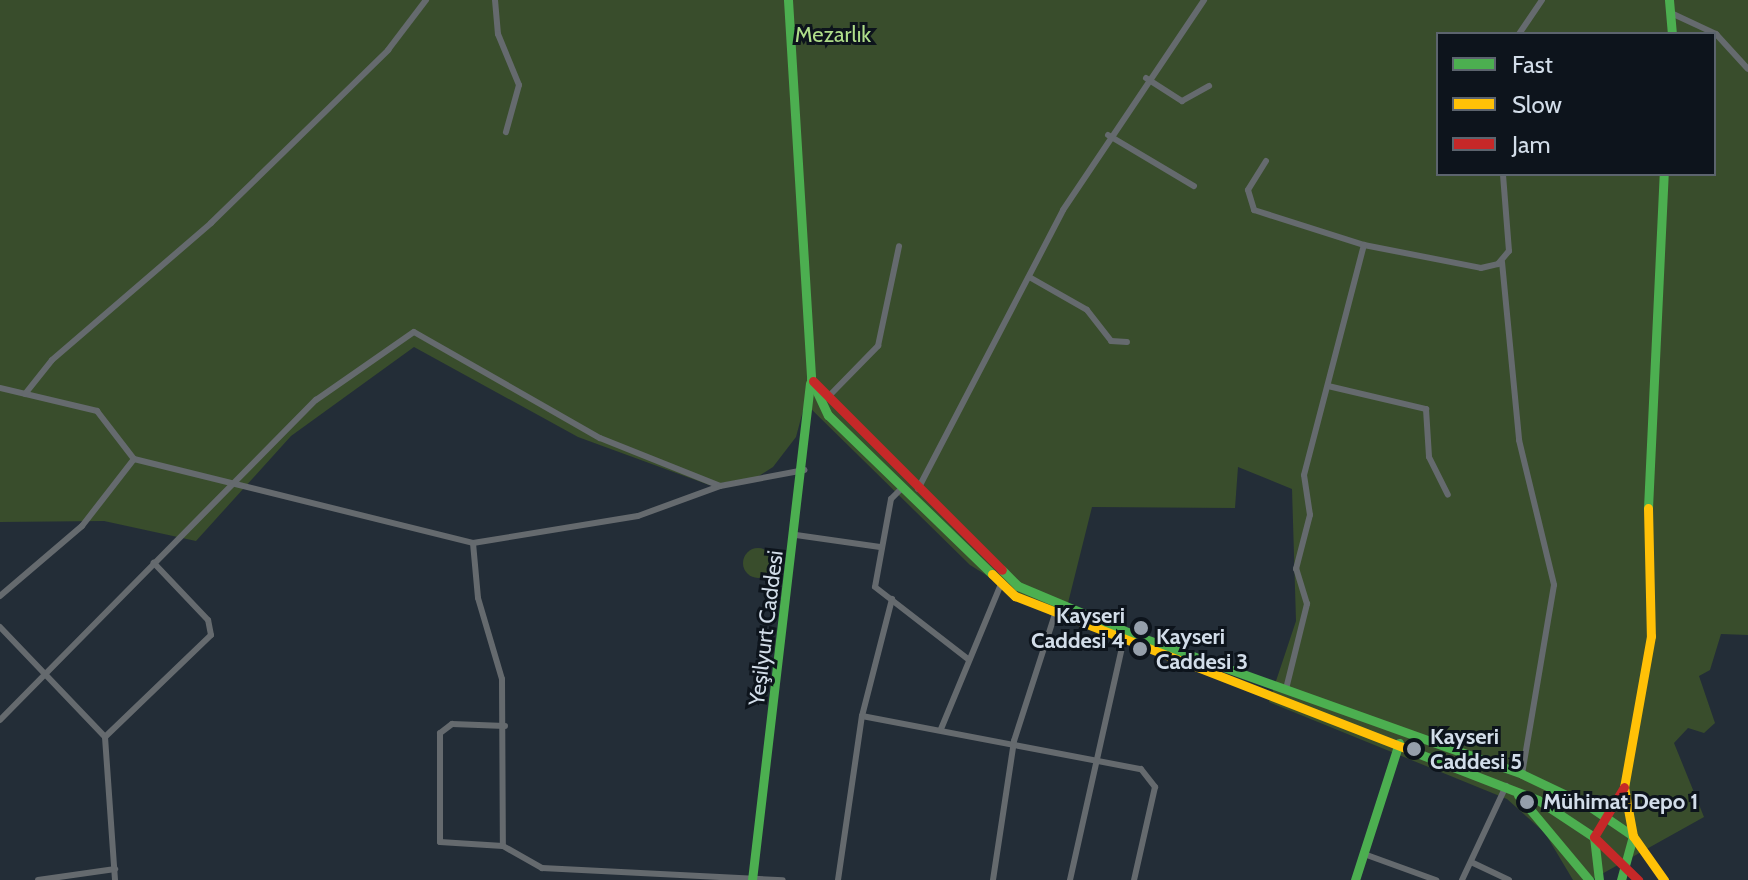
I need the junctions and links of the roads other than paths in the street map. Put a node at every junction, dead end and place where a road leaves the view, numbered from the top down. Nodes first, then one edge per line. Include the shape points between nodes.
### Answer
1 (426, 0) edge
2 (495, 0) edge
3 (788, 0) edge
4 (1204, 0) edge
5 (1542, 0) edge
6 (1669, 0) edge
7 (1671, 13) junction
8 (1520, 32) edge
9 (1672, 32) edge
10 (1709, 32) edge
11 (1716, 36) edge
12 (1748, 69) edge
13 (1146, 78) junction
14 (1209, 86) dead end
15 (506, 132) dead end
16 (1108, 135) junction
17 (1266, 161) dead end
18 (1503, 176) edge
19 (1664, 176) edge
20 (1194, 186) dead end
21 (1364, 245) junction
22 (899, 246) dead end
23 (1502, 262) junction
24 (1031, 278) junction
25 (1127, 342) dead end
26 (811, 379) junction
27 (1328, 386) junction
28 (0, 388) edge
29 (25, 394) junction
30 (830, 395) junction
31 (134, 459) junction
32 (805, 470) junction
33 (720, 486) junction
34 (232, 487) junction
35 (901, 489) junction
36 (918, 489) junction
37 (1448, 495) dead end
38 (796, 535) junction
39 (473, 543) junction
40 (880, 547) junction
41 (154, 563) junction
42 (1001, 584) junction
43 (0, 596) edge
44 (892, 599) junction
45 (1055, 614) junction
46 (0, 627) edge
47 (1123, 643) junction
48 (969, 660) junction
49 (49, 675) junction
50 (1286, 689) junction
51 (862, 716) junction
52 (0, 720) edge
53 (505, 726) junction
54 (941, 729) junction
55 (105, 737) junction
56 (1014, 741) junction
57 (1399, 743) junction
58 (1095, 758) junction
59 (1522, 774) junction
60 (1506, 786) junction
61 (1624, 787) junction
62 (1606, 815) junction
63 (1633, 836) junction
64 (1594, 837) junction
65 (503, 846) junction
66 (1364, 854) junction
67 (1471, 862) junction
68 (1626, 863) junction
69 (115, 869) junction
70 (752, 878) edge
71 (38, 880) edge
72 (115, 880) edge
73 (681, 880) edge
74 (783, 880) edge
75 (838, 880) edge
76 (993, 880) edge
77 (1070, 880) edge
78 (1134, 880) edge
79 (1355, 880) edge
80 (1436, 880) edge
81 (1462, 880) edge
82 (1509, 880) edge
83 (1589, 880) edge
84 (1599, 880) edge
85 (1621, 880) edge
86 (1638, 880) edge
87 (1664, 880) edge

1 - 29 street via 388,50 211,223 52,360
2 - 15 street via 498,34 519,85
3 - 26 street
4 - 13 street
5 - 8 street
6 - 7 street
7 - 9 street
7 - 10 street
11 - 12 street
13 - 14 street via 1182,101
13 - 16 street
16 - 20 street
16 - 24 street
17 - 21 street via 1248,190 1254,210
18 - 23 street via 1510,246
19 - 61 street via 1646,547 1651,636
21 - 23 street via 1474,268
21 - 27 street
22 - 30 street via 878,346
23 - 59 street via 1525,477 1554,585
24 - 25 street via 1087,310 1111,341
24 - 36 street
26 - 30 street
26 - 32 street, Yeşilyurt Caddesi
26 - 35 street via 828,415
27 - 37 street via 1424,407 1429,457
27 - 50 street via 1304,475 1310,515 1296,569 1307,604
28 - 29 street
29 - 31 street via 97,411
30 - 36 street
31 - 34 street
31 - 43 street via 82,526
32 - 33 street
32 - 38 street, Yeşilyurt Caddesi
33 - 34 street via 600,438 414,332 316,400
33 - 39 street via 638,516
34 - 39 street
34 - 41 street
35 - 40 street
35 - 42 street
36 - 50 street via 1018,586
38 - 40 street
38 - 70 street, Yeşilyurt Caddesi
39 - 53 street
40 - 44 street via 873,583
41 - 49 street
41 - 55 street via 208,620 211,635
42 - 45 street
42 - 48 street
44 - 48 street
44 - 51 street
45 - 47 street
45 - 56 street
46 - 49 street
47 - 57 street
47 - 58 street
48 - 54 street
49 - 52 street
49 - 55 street
50 - 59 street
51 - 54 street
51 - 75 street
53 - 65 street
53 - 65 street via 443,729 437,794 438,840
54 - 56 street
55 - 69 street
56 - 58 street
56 - 76 street
57 - 60 street
57 - 66 street
58 - 77 street
58 - 78 street via 1141,769 1154,784
59 - 62 street
60 - 64 street
60 - 67 street
60 - 83 street via 1555,832
61 - 62 street
61 - 63 street
62 - 63 street
62 - 64 street
63 - 68 street
63 - 87 street
64 - 68 street
64 - 84 street
65 - 73 street via 542,868
66 - 79 street
66 - 80 street
67 - 81 street
67 - 82 street
68 - 85 street
68 - 86 street
69 - 71 street
69 - 72 street
70 - 73 street
70 - 74 street

